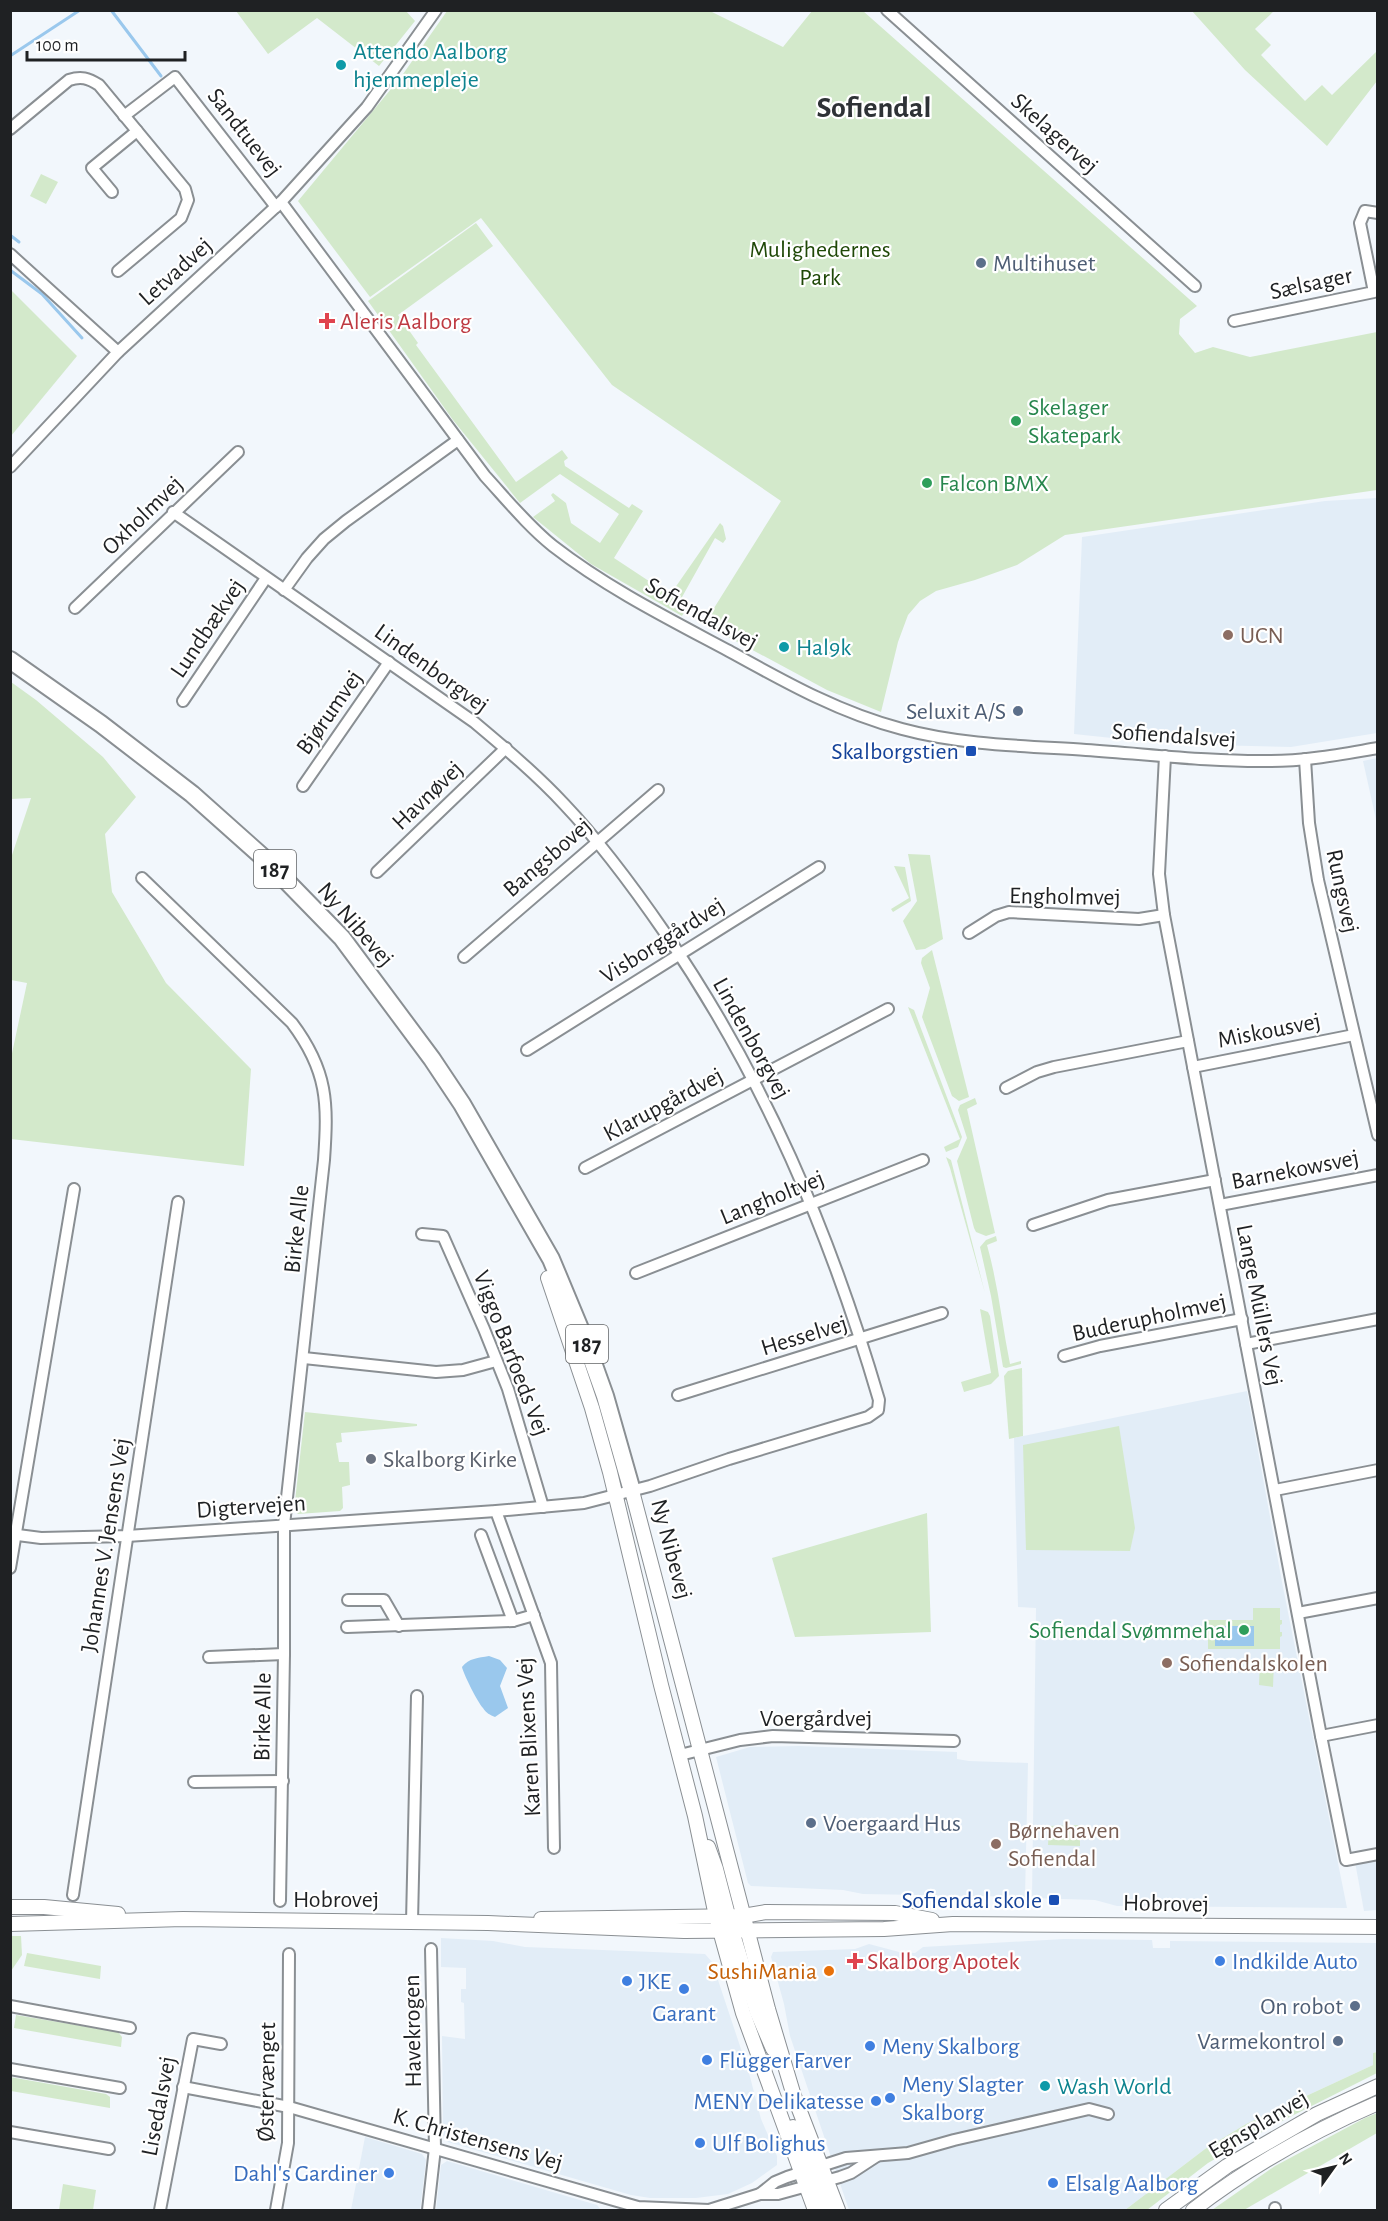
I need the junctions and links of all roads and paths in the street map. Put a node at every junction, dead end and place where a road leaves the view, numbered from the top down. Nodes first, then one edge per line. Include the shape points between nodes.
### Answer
1 (436, 10) edge
2 (887, 10) edge
3 (124, 116) junction
4 (10, 129) edge
5 (137, 131) junction
6 (112, 192) dead end
7 (278, 205) junction
8 (1377, 213) edge
9 (10, 254) edge
10 (118, 271) dead end
11 (1195, 286) dead end
12 (1234, 321) dead end
13 (118, 351) junction
14 (458, 440) junction
15 (238, 452) dead end
16 (10, 467) edge
17 (173, 512) junction
18 (267, 578) junction
19 (284, 590) junction
20 (75, 608) dead end
21 (10, 660) edge
22 (389, 662) junction
23 (183, 701) dead end
24 (506, 748) junction
25 (1377, 748) edge
26 (1165, 756) junction
27 (1305, 759) junction
28 (303, 786) dead end
29 (658, 790) dead end
30 (598, 841) junction
31 (819, 867) dead end
32 (377, 872) dead end
33 (142, 878) dead end
34 (1164, 915) junction
35 (969, 933) dead end
36 (679, 953) junction
37 (464, 957) dead end
38 (888, 1009) dead end
39 (1354, 1035) junction
40 (1188, 1041) junction
41 (527, 1050) dead end
42 (1193, 1067) junction
43 (754, 1080) junction
44 (1006, 1089) dead end
45 (1377, 1134) edge
46 (923, 1160) dead end
47 (585, 1168) dead end
48 (1377, 1175) edge
49 (1215, 1180) junction
50 (74, 1189) dead end
51 (178, 1202) dead end
52 (812, 1203) junction
53 (1220, 1205) junction
54 (521, 1207) junction
55 (1033, 1225) dead end
56 (422, 1234) dead end
57 (636, 1273) dead end
58 (548, 1278) joint
59 (942, 1313) dead end
60 (1242, 1319) junction
61 (1377, 1319) edge
62 (861, 1339) junction
63 (1246, 1344) junction
64 (1064, 1356) dead end
65 (304, 1358) junction
66 (496, 1361) junction
67 (678, 1395) dead end
68 (1377, 1470) edge
69 (1275, 1490) junction
70 (623, 1493) junction
71 (543, 1507) junction
72 (496, 1511) junction
73 (284, 1525) junction
74 (13, 1534) edge
75 (481, 1535) dead end
76 (127, 1536) junction
77 (10, 1568) edge
78 (1377, 1598) edge
79 (348, 1600) dead end
80 (1298, 1613) junction
81 (534, 1615) junction
82 (513, 1621) junction
83 (399, 1626) junction
84 (347, 1628) dead end
85 (284, 1654) junction
86 (209, 1657) dead end
87 (417, 1695) dead end
88 (1377, 1725) edge
89 (1321, 1736) junction
90 (954, 1741) dead end
91 (700, 1750) junction
92 (680, 1755) junction
93 (283, 1781) junction
94 (194, 1782) dead end
95 (555, 1848) dead end
96 (1377, 1854) edge
97 (73, 1895) dead end
98 (280, 1901) dead end
99 (10, 1907) edge
100 (183, 1919) junction
101 (412, 1922) junction
102 (488, 1923) junction
103 (731, 1923) junction
104 (10, 1924) edge
105 (953, 1924) junction
106 (1377, 1927) edge
107 (432, 1949) dead end
108 (289, 1954) dead end
109 (10, 2006) edge
110 (130, 2028) dead end
111 (221, 2044) dead end
112 (10, 2069) edge
113 (1377, 2086) edge
114 (183, 2087) junction
115 (120, 2088) dead end
116 (1377, 2103) edge
117 (289, 2107) junction
118 (1108, 2114) dead end
119 (10, 2132) edge
120 (435, 2148) junction
121 (109, 2149) dead end
122 (877, 2156) junction
123 (814, 2176) junction
124 (612, 2205) edge
125 (160, 2211) edge
126 (276, 2211) edge
127 (428, 2211) edge
128 (815, 2211) edge
129 (828, 2211) edge
130 (838, 2211) edge
131 (1166, 2211) edge
132 (1193, 2211) edge

1 - 7 street, Letvadvej via 367,107
2 - 11 street, Skelagervej
3 - 4 street via 99,85 79,77 69,80
3 - 5 street
3 - 7 street, Sandtuevej via 176,77
5 - 6 street via 92,168
5 - 10 street via 185,189 188,200 182,218
7 - 13 street, Letvadvej
7 - 14 street, Sofiendalsvej
8 - 12 street, Sælsager via 1365,211 1360,223 1374,292
9 - 13 street
13 - 16 street, Letvadvej
14 - 19 street via 324,539
14 - 26 street, Sofiendalsvej via 518,513 591,574 825,702 870,720 931,735
15 - 17 street, Oxholmvej
17 - 18 street, Lindenborgvej
17 - 20 street, Oxholmvej
18 - 19 street, Lindenborgvej
18 - 23 street, Lundbækvej
19 - 22 street, Lindenborgvej
21 - 54 highway, Ny Nibevej / 187 via 192,794 266,860 342,938 432,1059
22 - 24 street, Lindenborgvej
22 - 28 street, Bjørumvej
24 - 30 street, Lindenborgvej
24 - 32 street, Havnøvej
25 - 27 street, Sofiendalsvej
26 - 27 street, Sofiendalsvej
26 - 34 street, Lange Müllers Vej via 1159,874
27 - 39 street, Rungsvej via 1318,880
29 - 30 street, Bangsbovej
30 - 36 street, Lindenborgvej
30 - 37 street, Bangsbovej
31 - 36 street, Visborggårdvej
33 - 65 street, Birke Alle via 292,1023 318,1066 326,1121
34 - 35 street, Engholmvej via 1139,919 1009,912
34 - 40 street, Lange Müllers Vej
36 - 41 street, Visborggårdvej
36 - 43 street, Lindenborgvej
38 - 43 street, Klarupgårdvej
39 - 42 street, Miskousvej
39 - 45 street, Rungsvej
40 - 42 street, Lange Müllers Vej
40 - 44 street via 1054,1067
42 - 49 street, Lange Müllers Vej
43 - 47 street, Klarupgårdvej
43 - 52 street, Lindenborgvej
46 - 52 street, Langholtvej
48 - 53 street, Barnekowsvej
49 - 53 street, Lange Müllers Vej
49 - 55 street via 1108,1200
50 - 74 street
51 - 76 street, Johannes V. Jensens Vej
52 - 57 street, Langholtvej
52 - 62 street, Lindenborgvej
53 - 60 street, Lange Müllers Vej
54 - 58 highway, Ny Nibevej / 187
54 - 70 highway, Ny Nibevej / 187 via 551,1259 577,1317 605,1396
56 - 66 street, Viggo Barfoeds Vej via 443,1236
58 - 70 main road, Ny Nibevej / 187
59 - 62 street, Hesselvej
60 - 63 street, Lange Müllers Vej
60 - 64 street, Buderupholmvej
61 - 63 street
62 - 67 street, Hesselvej
62 - 70 street, Lindenborgvej via 879,1400 878,1410 868,1417
63 - 69 street, Lange Müllers Vej
65 - 66 street via 436,1372 464,1370
65 - 73 street, Birke Alle
66 - 71 street, Viggo Barfoeds Vej
68 - 69 street
69 - 80 street, Lange Müllers Vej
70 - 71 street, Digtervejen via 584,1503
70 - 91 main road, Ny Nibevej / 187
70 - 92 main road, Ny Nibevej / 187 via 661,1685
71 - 72 street, Digtervejen
72 - 73 street, Digtervejen
72 - 81 street, Karen Blixens Vej
73 - 76 street, Digtervejen
73 - 85 street, Birke Alle
74 - 76 street, Digtervejen
74 - 77 street
75 - 82 street
76 - 97 street, Johannes V. Jensens Vej
78 - 80 street
79 - 83 street via 384,1600
80 - 89 street, Lange Müllers Vej
81 - 82 street
81 - 95 street, Karen Blixens Vej via 551,1663
82 - 83 street
83 - 84 street
85 - 86 street, Birke Alle
85 - 93 street, Birke Alle
87 - 101 street
88 - 89 street
89 - 96 street, Lange Müllers Vej via 1346,1860
90 - 91 street, Voergårdvej via 773,1736
91 - 92 street, Voergårdvej
91 - 103 main road, Ny Nibevej / 187
92 - 103 main road, Ny Nibevej / 187 via 695,1816
93 - 94 street, Birke Alle
93 - 98 street, Birke Alle
99 - 100 main road, Hobrovej
100 - 101 main road, Hobrovej
100 - 104 main road, Hobrovej
101 - 102 main road, Hobrovej
102 - 103 main road, Hobrovej via 556,1918
102 - 103 main road, Hobrovej via 620,1930
103 - 105 main road, Hobrovej via 884,1929
103 - 105 main road, Hobrovej via 766,1912 895,1913
103 - 123 main road, 187 via 795,2096
103 - 123 main road, 187 via 743,2013
105 - 106 main road, Hobrovej
107 - 120 street, Havekrogen
108 - 117 street, Østervænget
109 - 110 street
111 - 114 street, Lisedalsvej via 193,2038
112 - 115 street
113 - 131 main road, Egnsplanvej via 1317,2114 1227,2166
114 - 117 street, K. Christensens Vej
114 - 125 street, Lisedalsvej
116 - 132 main road, Egnsplanvej via 1289,2147
117 - 120 street, K. Christensens Vej
117 - 126 street, Østervænget via 288,2143
118 - 122 street via 1089,2109 908,2153
119 - 121 street
120 - 124 street, K. Christensens Vej
120 - 127 street, Havekrogen
122 - 123 street via 846,2158
122 - 123 street via 851,2173
123 - 124 street, K. Christensens Vej via 775,2182 760,2194 709,2210
123 - 128 main road, 187
123 - 129 main road
123 - 130 main road, 187

